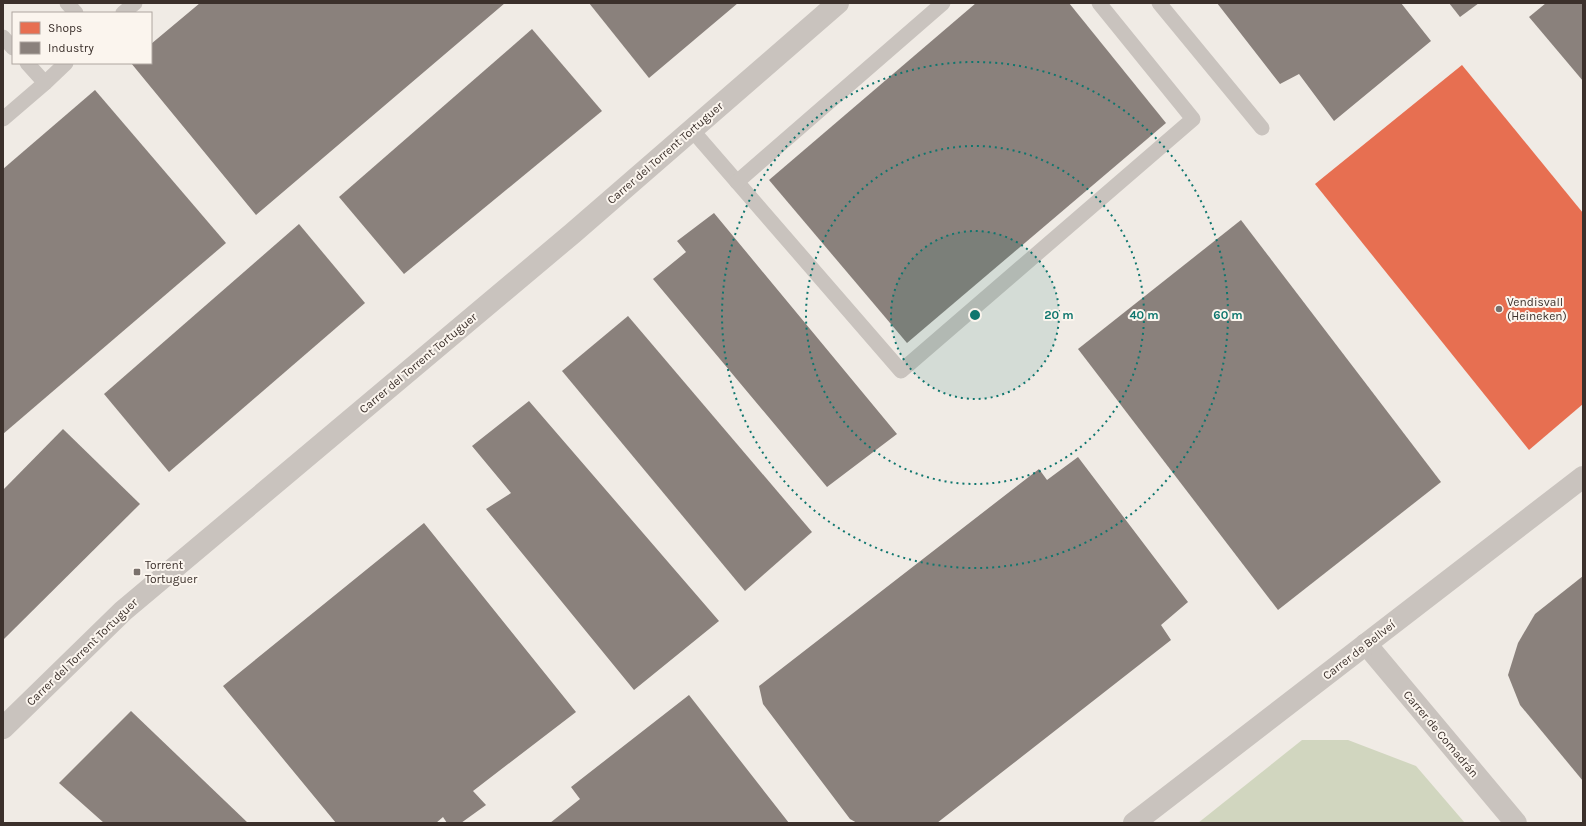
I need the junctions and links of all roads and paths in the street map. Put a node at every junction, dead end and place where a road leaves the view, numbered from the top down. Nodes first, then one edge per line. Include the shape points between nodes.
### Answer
1 (67, 3) edge
2 (135, 3) edge
3 (838, 3) edge
4 (943, 3) edge
5 (1099, 3) edge
6 (1159, 3) edge
7 (75, 12) edge
8 (124, 12) edge
9 (3, 37) edge
10 (12, 47) edge
11 (28, 64) edge
12 (65, 64) edge
13 (45, 82) junction
14 (3, 119) edge
15 (1262, 128) dead end
16 (692, 130) junction
17 (737, 182) junction
18 (1583, 477) edge
19 (1366, 644) junction
20 (3, 728) edge
21 (1134, 823) edge
22 (1516, 823) edge

1 - 7 lane
2 - 8 lane
3 - 16 street, Carrer del Torrent Tortuguer
4 - 17 lane
5 - 17 lane via 1193,119 902,371
6 - 15 lane
9 - 10 lane
11 - 13 lane
12 - 13 lane
13 - 14 lane
16 - 17 lane
16 - 20 street, Carrer del Torrent Tortuguer via 123,611
18 - 19 street, Carrer de Bellveí
19 - 21 street, Carrer de Bellveí
19 - 22 street, Carrer de Comadrán

